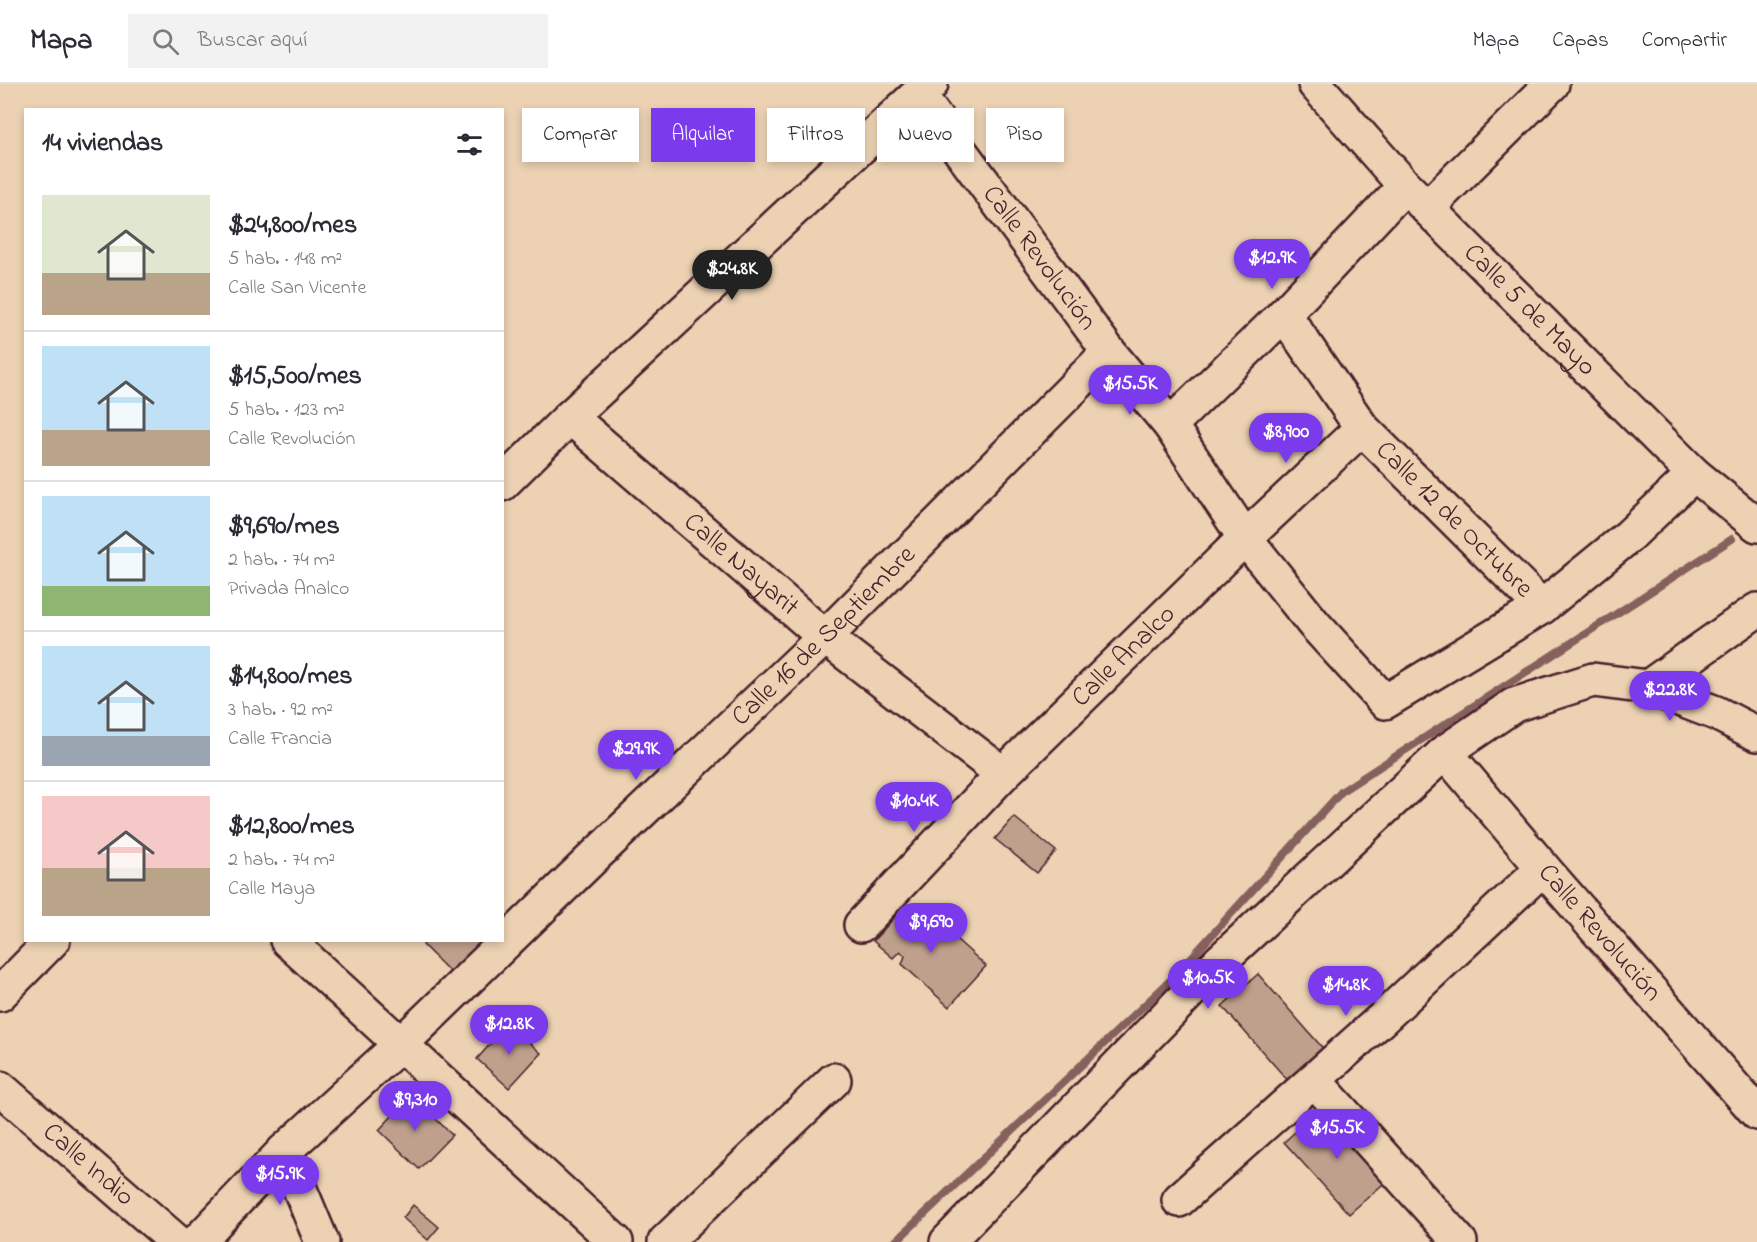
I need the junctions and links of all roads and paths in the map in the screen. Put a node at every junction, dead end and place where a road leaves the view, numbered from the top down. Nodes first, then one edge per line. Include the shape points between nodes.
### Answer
1 (1314, 84) edge
2 (1552, 84) edge
3 (925, 89) edge
4 (1416, 197) junction
5 (1284, 314) junction
6 (1109, 352) junction
7 (570, 417) junction
8 (1170, 424) junction
9 (1362, 428) junction
10 (1694, 474) junction
11 (504, 482) edge
12 (1757, 525) edge
13 (1245, 538) junction
14 (1542, 607) junction
15 (1757, 610) edge
16 (825, 636) junction
17 (1648, 687) junction
18 (1757, 734) edge
19 (1444, 752) junction
20 (1003, 774) junction
21 (1543, 868) junction
22 (861, 926) dead end
23 (51, 942) edge
24 (289, 942) edge
25 (0, 994) edge
26 (401, 1044) junction
27 (834, 1080) dead end
28 (1314, 1080) junction
29 (0, 1088) edge
30 (1757, 1113) edge
31 (284, 1151) junction
32 (1179, 1200) dead end
33 (177, 1242) edge
34 (197, 1242) edge
35 (322, 1242) edge
36 (616, 1242) edge
37 (665, 1242) edge
38 (947, 1242) edge
39 (1460, 1242) edge

1 - 4 street, Calle 5 de Mayo
2 - 4 street
3 - 6 street, Calle Revolución
3 - 7 street
4 - 5 street
4 - 10 street, Calle 5 de Mayo
5 - 8 street
5 - 9 street, Calle 12 de Octubre
6 - 8 street, Calle Revolución
6 - 16 street, Calle 16 de Septiembre
7 - 11 street
7 - 16 street, Calle Nayarit
8 - 13 street, Calle Revolución
9 - 13 street, Calle Analco
9 - 14 street, Calle 12 de Octubre
10 - 12 street, Calle 5 de Mayo
10 - 14 street via 1629,536
13 - 14 street, Calle Revolución via 1314,624 1385,702
13 - 20 street, Calle Analco
15 - 17 street
16 - 20 street, Calle Nayarit
16 - 26 street, Calle 16 de Septiembre
17 - 18 street via 1716,713
17 - 19 street via 1593,680 1514,705
19 - 21 street, Calle Revolución
19 - 38 street via 1220,961
20 - 22 street, Calle Analco
21 - 28 street
21 - 30 street, Calle Revolución
23 - 25 street
24 - 26 street
26 - 31 street, Calle 16 de Septiembre
26 - 36 street
27 - 37 street
28 - 32 street
28 - 39 street
29 - 33 street, Calle Indio
31 - 34 street, Calle 16 de Septiembre
31 - 35 street

